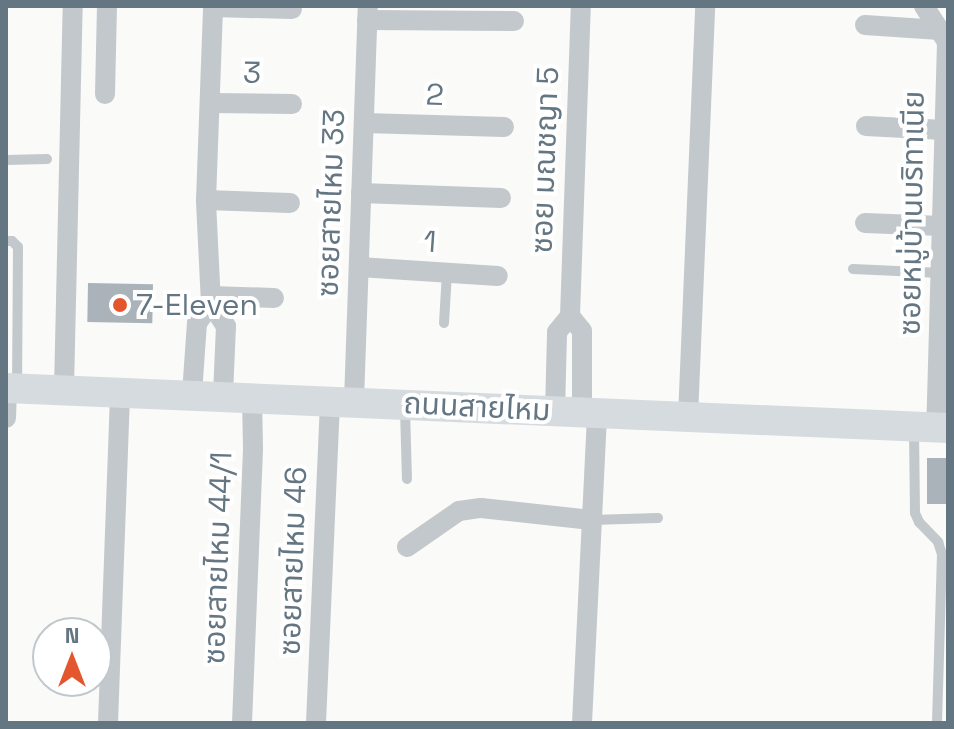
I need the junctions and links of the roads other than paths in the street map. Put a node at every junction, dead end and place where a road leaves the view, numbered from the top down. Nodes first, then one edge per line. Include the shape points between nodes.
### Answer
1 (73, 6) edge
2 (107, 6) edge
3 (213, 6) edge
4 (581, 6) edge
5 (705, 6) edge
6 (924, 6) edge
7 (292, 9) dead end
8 (367, 13) edge
9 (514, 21) dead end
10 (865, 25) dead end
11 (940, 30) junction
12 (106, 62) junction
13 (70, 64) junction
14 (105, 94) dead end
15 (210, 103) junction
16 (292, 104) dead end
17 (364, 123) junction
18 (866, 126) dead end
19 (504, 127) dead end
20 (944, 130) junction
21 (47, 159) dead end
22 (6, 160) edge
23 (361, 193) junction
24 (501, 198) dead end
25 (206, 200) junction
26 (290, 203) dead end
27 (865, 223) dead end
28 (942, 226) junction
29 (6, 241) edge
30 (359, 267) junction
31 (853, 269) dead end
32 (447, 273) junction
33 (941, 273) junction
34 (498, 276) dead end
35 (274, 298) dead end
36 (211, 300) junction
37 (444, 323) dead end
38 (10, 388) edge
39 (64, 389) junction
40 (120, 391) junction
41 (192, 394) junction
42 (238, 396) junction
43 (342, 401) junction
44 (405, 404) junction
45 (578, 412) junction
46 (688, 417) junction
47 (6, 418) edge
48 (933, 428) edge
49 (407, 479) dead end
50 (658, 518) dead end
51 (591, 520) junction
52 (407, 547) dead end
53 (108, 723) edge
54 (242, 723) edge
55 (316, 723) edge
56 (582, 723) edge
57 (937, 723) edge

1 - 13 street
2 - 12 street
3 - 7 street
3 - 15 street
4 - 45 street, ซอย มณชญา 5 via 570,316 557,332
5 - 46 street
6 - 11 street, ซอยหมู่บ้านบริทาเนีย
8 - 9 street
8 - 17 street, ซอยสายไหม 33
10 - 11 street
11 - 20 street, ซอยหมู่บ้านบริทาเนีย via 947,42
12 - 13 street
12 - 14 street
13 - 39 street
15 - 16 street, 3
15 - 25 street
17 - 19 street, 2
17 - 23 street, ซอยสายไหม 33
18 - 20 street
20 - 28 street, ซอยหมู่บ้านบริทาเนีย
21 - 22 lane
23 - 24 street
23 - 30 street, ซอยสายไหม 33
25 - 26 street
25 - 36 street
27 - 28 street
28 - 33 street, ซอยหมู่บ้านบริทาเนีย
29 - 38 lane via 18,247
30 - 32 street, 1
30 - 43 street, ซอยสายไหม 33
31 - 33 lane
32 - 34 street, 1
32 - 37 lane
33 - 48 street, ซอยหมู่บ้านบริทาเนีย
35 - 36 street
36 - 41 street via 197,323
36 - 42 street, ซอยสายไหม 44/1 via 226,326
38 - 39 main road, ถนนสายไหม
38 - 47 street
39 - 40 main road, ถนนสายไหม
40 - 41 main road, ถนนสายไหม
40 - 53 street
41 - 42 main road, ถนนสายไหม
42 - 43 main road, ถนนสายไหม
42 - 54 street, ซอยสายไหม 44/1 via 253,449
43 - 44 main road, ถนนสายไหม
43 - 55 street, ซอยสายไหม 46
44 - 45 main road, ถนนสายไหม
44 - 49 lane
45 - 46 main road, ถนนสายไหม
45 - 51 street, ซอย มณชญา 5
46 - 48 main road, ถนนสายไหม
48 - 57 lane via 915,513 942,554
50 - 51 lane
51 - 52 street via 481,508 459,511
51 - 56 street, ซอย มณชญา 5

